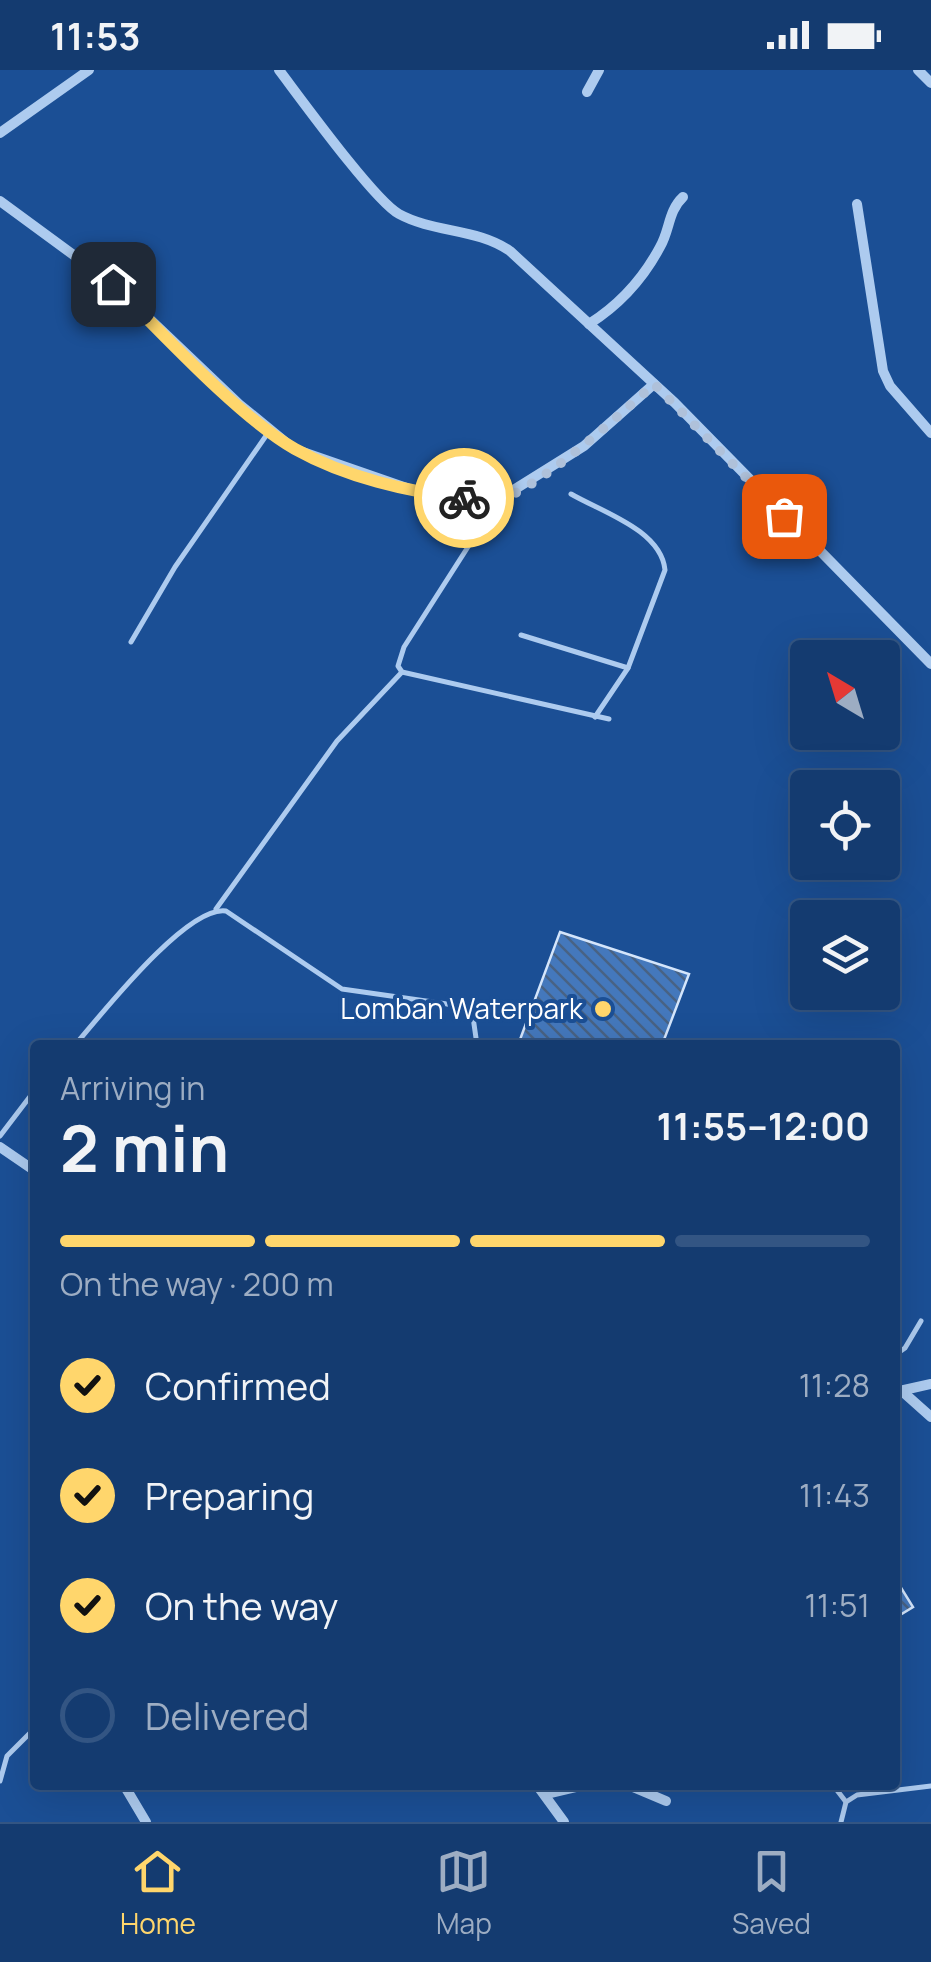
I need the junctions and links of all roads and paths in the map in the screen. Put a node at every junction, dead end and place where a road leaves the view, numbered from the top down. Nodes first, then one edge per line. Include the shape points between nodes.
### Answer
1 (89, 70) edge
2 (279, 70) edge
3 (599, 70) edge
4 (918, 70) edge
5 (931, 83) edge
6 (587, 92) dead end
7 (0, 133) edge
8 (684, 196) dead end
9 (0, 201) edge
10 (857, 204) dead end
11 (589, 324) junction
12 (654, 384) junction
13 (270, 430) junction
14 (931, 432) edge
15 (570, 494) dead end
16 (482, 524) dead end
17 (521, 635) dead end
18 (130, 642) dead end
19 (931, 664) edge
20 (628, 668) junction
21 (402, 672) junction
22 (596, 718) junction
23 (609, 719) dead end
24 (216, 909) junction
25 (80, 1040) edge
26 (477, 1040) edge
27 (30, 1097) edge
28 (0, 1136) edge
29 (0, 1147) edge
30 (30, 1168) edge
31 (921, 1321) dead end
32 (900, 1352) edge
33 (931, 1384) edge
34 (900, 1392) edge
35 (900, 1393) edge
36 (931, 1418) edge
37 (30, 1733) edge
38 (0, 1781) edge
39 (931, 1786) edge
40 (127, 1790) edge
41 (542, 1790) edge
42 (563, 1790) edge
43 (640, 1790) edge
44 (838, 1790) edge
45 (898, 1790) edge
46 (900, 1790) edge
47 (546, 1794) junction
48 (666, 1801) dead end
49 (846, 1802) junction
50 (146, 1822) edge
51 (564, 1822) edge
52 (841, 1822) edge

1 - 7 street
2 - 11 street via 390,208 499,243
3 - 6 street
4 - 5 street
8 - 11 street via 642,274
9 - 13 street via 113,284
10 - 14 street via 883,371
11 - 12 street
12 - 13 street via 584,446 496,501 421,493 354,473 294,449
12 - 19 street
13 - 18 lane
15 - 20 lane via 653,541 664,560
16 - 21 lane via 404,647
17 - 20 lane
20 - 22 lane
21 - 22 lane
21 - 24 lane via 337,741
22 - 23 lane
24 - 25 lane via 188,925
24 - 26 lane via 342,988 461,1006 473,1017
27 - 28 lane
29 - 30 street
31 - 32 lane
33 - 34 street
35 - 36 street
37 - 38 lane via 7,1756
39 - 46 lane
40 - 50 street
41 - 47 street
42 - 47 street
43 - 48 street
44 - 49 lane
45 - 49 lane
47 - 51 street
49 - 52 lane

